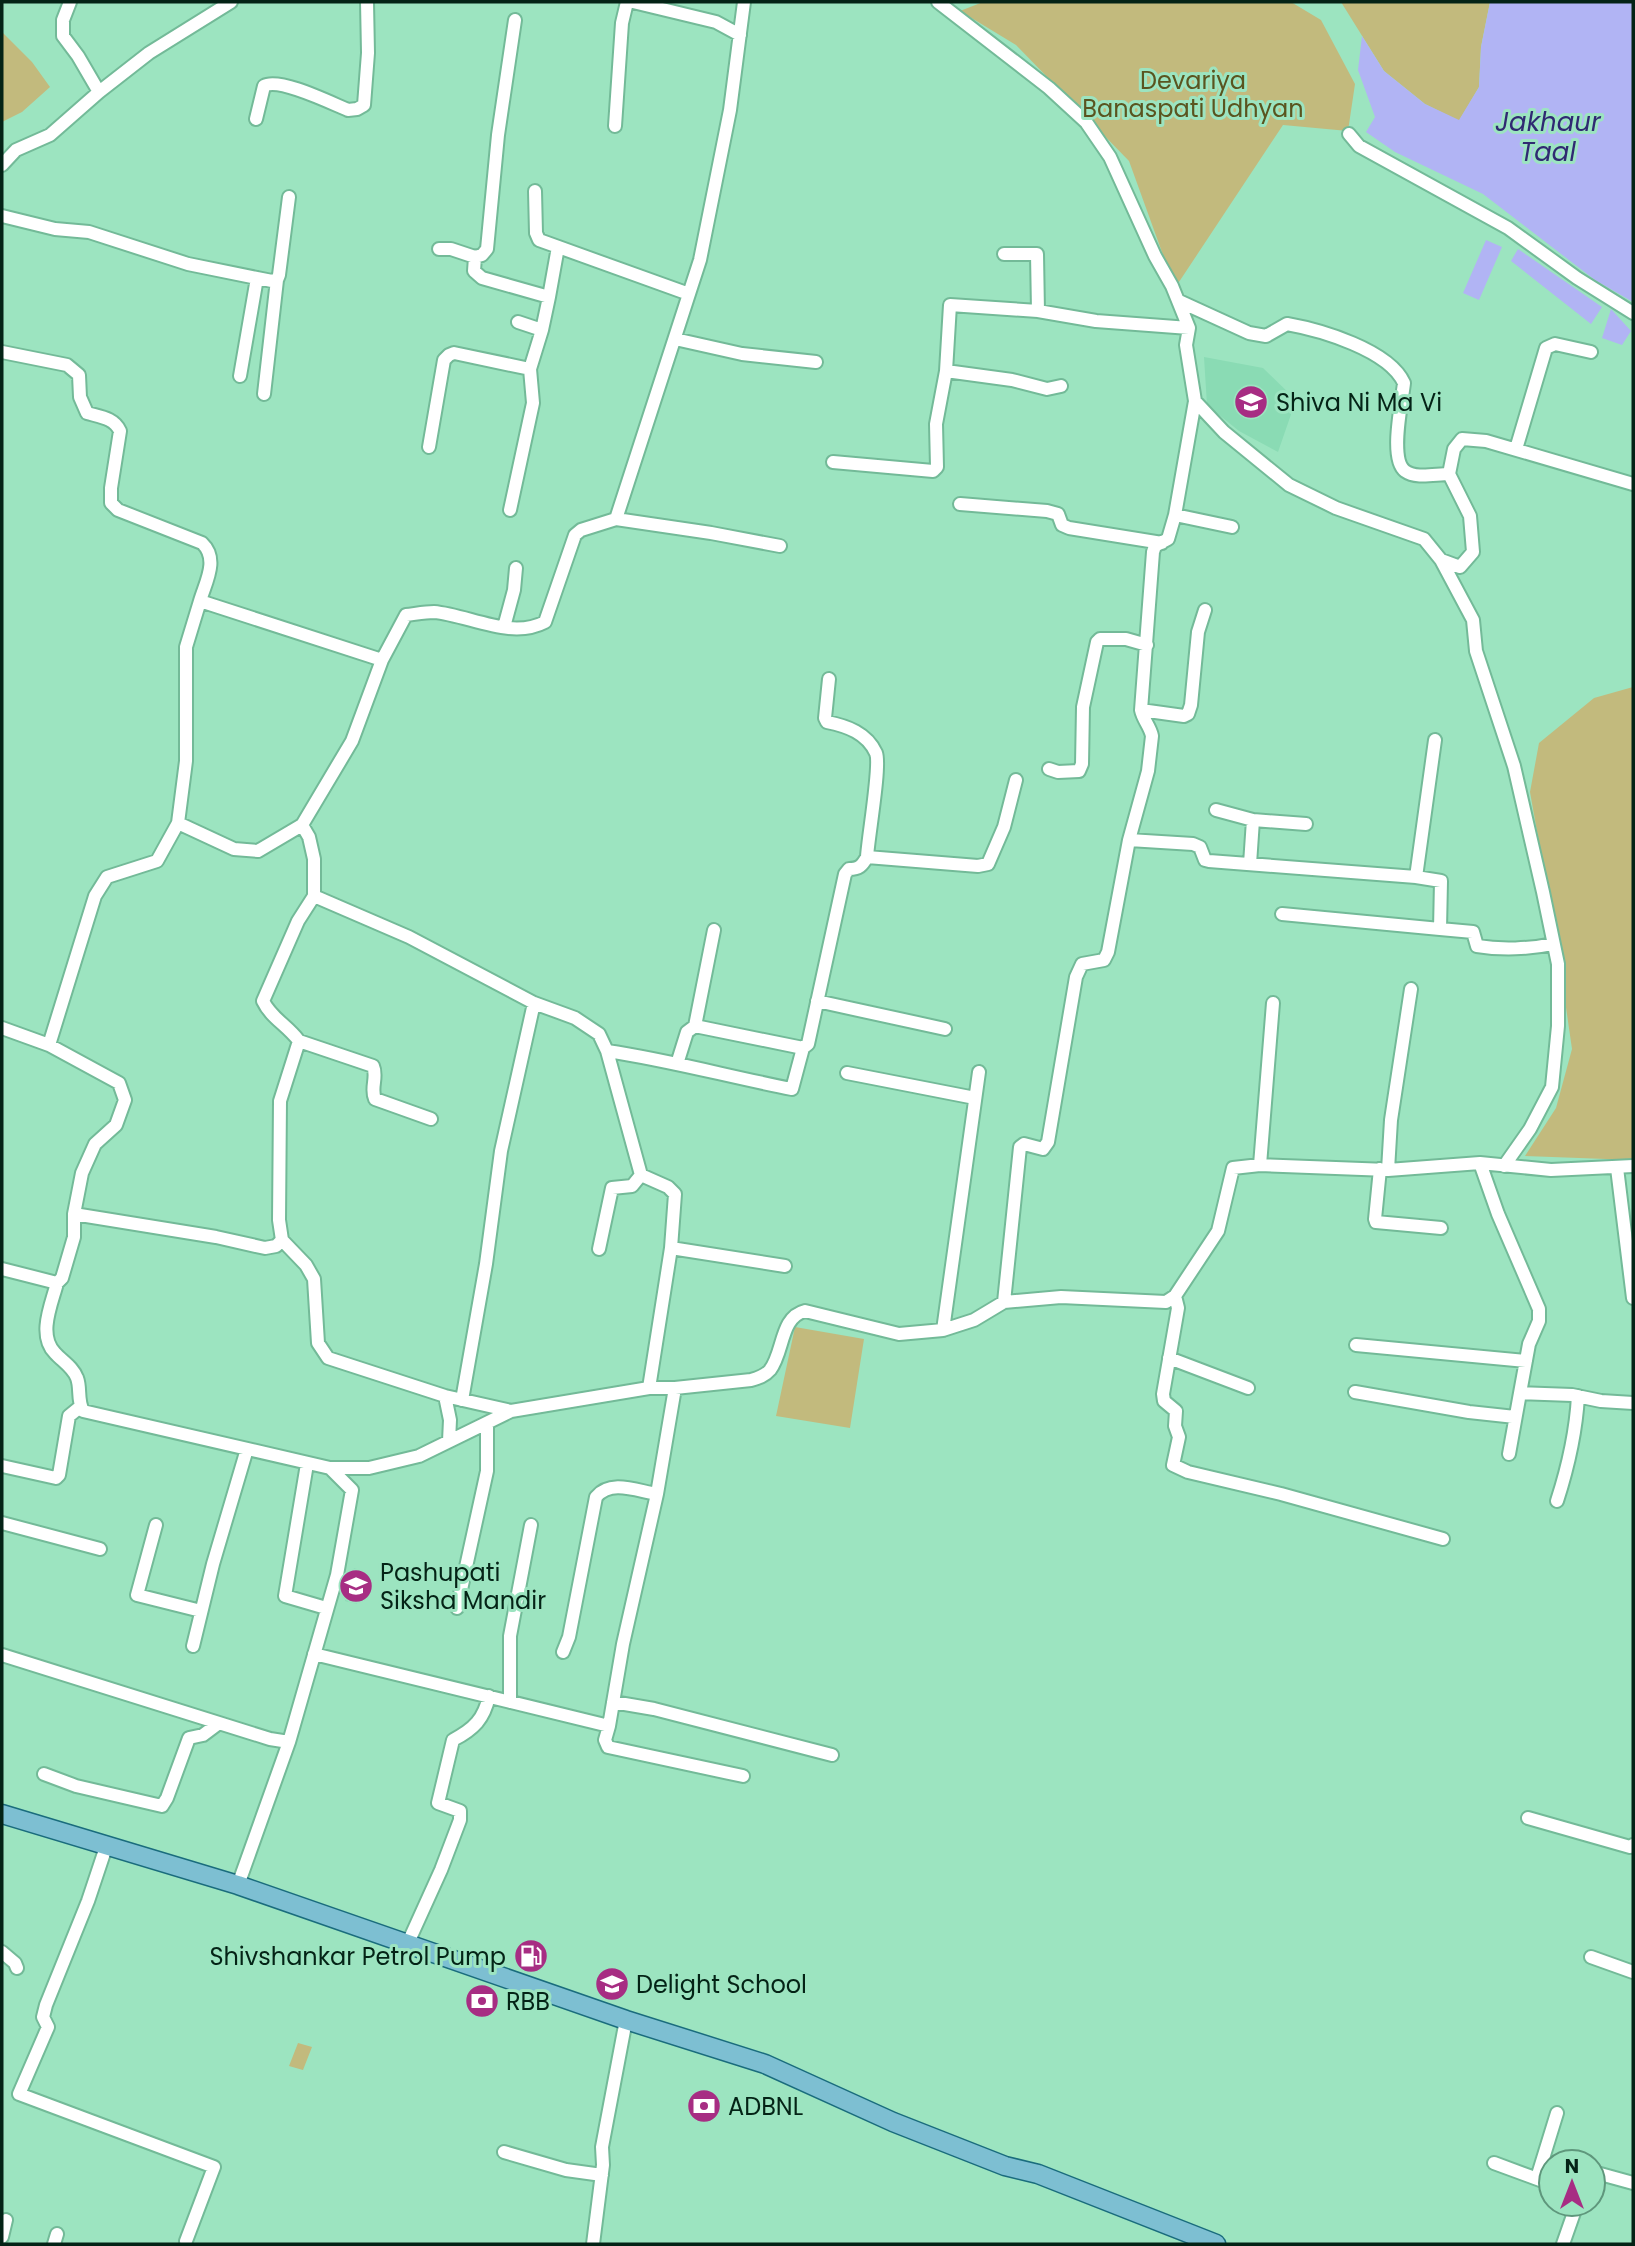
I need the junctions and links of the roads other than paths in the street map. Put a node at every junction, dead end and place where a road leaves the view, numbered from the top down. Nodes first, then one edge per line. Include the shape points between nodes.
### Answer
1 (70, 2) edge
2 (231, 2) edge
3 (367, 2) edge
4 (627, 2) edge
5 (633, 2) edge
6 (744, 2) edge
7 (938, 2) edge
8 (515, 20) dead end
9 (740, 35) junction
10 (99, 92) junction
11 (256, 119) dead end
12 (615, 126) dead end
13 (1349, 134) dead end
14 (2, 165) edge
15 (534, 191) dead end
16 (289, 197) dead end
17 (2, 216) edge
18 (558, 247) junction
19 (439, 249) dead end
20 (1004, 254) dead end
21 (475, 257) junction
22 (257, 278) junction
23 (277, 280) junction
24 (689, 293) junction
25 (550, 297) junction
26 (1179, 301) junction
27 (1038, 311) junction
28 (1633, 313) edge
29 (518, 322) dead end
30 (1189, 328) junction
31 (542, 330) junction
32 (675, 339) junction
33 (2, 352) edge
34 (1591, 352) dead end
35 (816, 362) dead end
36 (530, 369) junction
37 (946, 371) junction
38 (240, 376) dead end
39 (1061, 386) dead end
40 (264, 394) dead end
41 (1195, 401) junction
42 (429, 447) dead end
43 (1516, 449) junction
44 (833, 462) dead end
45 (1449, 474) junction
46 (1633, 484) edge
47 (960, 505) dead end
48 (510, 510) dead end
49 (1175, 515) junction
50 (615, 519) junction
51 (1232, 527) dead end
52 (1162, 542) junction
53 (780, 546) dead end
54 (1441, 560) junction
55 (516, 568) dead end
56 (201, 601) junction
57 (1205, 610) dead end
58 (504, 627) junction
59 (1147, 645) junction
60 (382, 660) junction
61 (829, 679) dead end
62 (1141, 710) junction
63 (1435, 740) dead end
64 (1049, 769) dead end
65 (1016, 780) dead end
66 (1216, 810) dead end
67 (1253, 820) junction
68 (178, 823) junction
69 (1306, 824) dead end
70 (302, 825) junction
71 (1129, 839) junction
72 (867, 858) junction
73 (1250, 864) junction
74 (1416, 877) junction
75 (314, 896) junction
76 (1282, 914) dead end
77 (1440, 929) junction
78 (714, 930) dead end
79 (1553, 944) junction
80 (1411, 989) dead end
81 (817, 1001) junction
82 (534, 1003) junction
83 (1273, 1003) dead end
84 (695, 1026) junction
85 (2, 1028) edge
86 (944, 1029) dead end
87 (299, 1041) junction
88 (49, 1045) junction
89 (803, 1048) junction
90 (607, 1051) junction
91 (677, 1064) junction
92 (979, 1072) dead end
93 (847, 1073) dead end
94 (975, 1098) junction
95 (431, 1119) dead end
96 (1480, 1163) junction
97 (1260, 1165) junction
98 (1504, 1166) junction
99 (1633, 1166) edge
100 (1617, 1168) junction
101 (1384, 1170) junction
102 (641, 1175) junction
103 (74, 1214) junction
104 (1441, 1228) dead end
105 (282, 1240) junction
106 (671, 1248) junction
107 (599, 1249) dead end
108 (785, 1266) dead end
109 (2, 1269) edge
110 (57, 1283) junction
111 (1175, 1296) junction
112 (1633, 1298) edge
113 (1004, 1302) junction
114 (943, 1330) junction
115 (1356, 1345) dead end
116 (1170, 1358) junction
117 (1526, 1361) junction
118 (649, 1388) junction
119 (675, 1388) junction
120 (1248, 1388) dead end
121 (1354, 1392) dead end
122 (1520, 1392) junction
123 (445, 1396) junction
124 (1578, 1396) junction
125 (462, 1400) junction
126 (1633, 1403) edge
127 (80, 1406) junction
128 (511, 1411) junction
129 (1515, 1417) junction
130 (487, 1423) junction
131 (449, 1441) junction
132 (247, 1449) junction
133 (1509, 1454) dead end
134 (307, 1464) junction
135 (2, 1466) edge
136 (330, 1468) junction
137 (369, 1468) junction
138 (352, 1490) junction
139 (657, 1494) junction
140 (1557, 1501) dead end
141 (2, 1523) edge
142 (156, 1525) dead end
143 (531, 1525) dead end
144 (1443, 1539) dead end
145 (100, 1549) dead end
146 (326, 1608) junction
147 (457, 1608) dead end
148 (201, 1611) junction
149 (193, 1646) dead end
150 (563, 1652) dead end
151 (2, 1654) edge
152 (314, 1654) junction
153 (489, 1696) junction
154 (510, 1702) junction
155 (613, 1702) junction
156 (219, 1723) junction
157 (609, 1726) junction
158 (289, 1742) junction
159 (832, 1755) dead end
160 (44, 1774) dead end
161 (743, 1776) dead end
162 (2, 1814) edge
163 (1528, 1818) dead end
164 (1633, 1845) edge
165 (106, 1847) junction
166 (238, 1885) junction
167 (407, 1945) junction
168 (2, 1952) edge
169 (1591, 1957) dead end
170 (17, 1968) dead end
171 (1633, 1972) edge
172 (626, 2020) junction
173 (1557, 2113) dead end
174 (1546, 2148) edge
175 (504, 2152) dead end
176 (1494, 2163) dead end
177 (602, 2175) junction
178 (1607, 2176) edge
179 (1537, 2178) edge
180 (1633, 2183) edge
181 (1572, 2218) edge
182 (6, 2220) dead end
183 (2, 2236) edge
184 (186, 2241) dead end
185 (593, 2244) edge
186 (1216, 2244) edge
187 (1563, 2244) edge

1 - 10 street via 63,36
2 - 10 street via 149,53
3 - 11 street via 364,105 348,110 268,83
4 - 12 street
5 - 9 street via 716,22
6 - 9 street
7 - 26 street via 1086,122 1110,157
8 - 21 street via 487,249
9 - 24 street via 709,225
10 - 14 street via 50,135 16,150
13 - 28 street via 1359,146 1508,228
15 - 18 street via 539,240
16 - 23 street
17 - 22 street via 89,232 188,264
18 - 24 street
18 - 25 street
19 - 21 street
20 - 27 street via 1037,254
21 - 25 street via 477,276
22 - 23 street
22 - 38 street
23 - 40 street
24 - 32 street
25 - 31 street
26 - 30 street
26 - 45 street via 1249,333 1266,336 1287,324 1319,332 1382,359 1404,383 1397,462 1417,475
27 - 30 street
27 - 37 street via 950,305
29 - 31 street
30 - 41 street via 1186,345
31 - 36 street
32 - 35 street via 742,354
32 - 50 street
33 - 56 street via 67,365 79,375 80,397 88,413 109,419 121,431 111,503 209,549 212,562
34 - 43 street via 1555,345 1546,348
36 - 42 street via 449,355 444,360
36 - 48 street via 533,403
37 - 39 street via 1047,389
37 - 44 street via 933,471
41 - 49 street
41 - 54 street via 1224,432 1289,485 1336,508 1424,539
43 - 45 street via 1462,439 1454,449
43 - 46 street
45 - 54 street via 1470,516 1473,552 1460,568
47 - 52 street via 1046,511 1058,514 1062,525 1069,528
49 - 51 street
49 - 52 street via 1168,539
50 - 53 street
50 - 58 street via 575,535 545,622 532,629
52 - 59 street via 1153,552
54 - 79 street via 1473,620 1476,651 1514,766
55 - 58 street
56 - 60 street
56 - 68 street via 186,647 186,761
57 - 62 street via 1188,714
58 - 60 street via 433,612 406,615
59 - 62 street
59 - 64 street via 1112,638 1097,642 1083,707 1082,764 1079,771
60 - 70 street via 352,741
61 - 72 street via 827,722 853,729 877,756
62 - 71 street via 1152,736 1148,771
63 - 74 street
65 - 72 street via 988,864
66 - 67 street
67 - 69 street
67 - 73 street
68 - 70 street via 234,849 258,851
68 - 88 street via 157,861 107,877 95,896
70 - 75 street via 314,859
71 - 73 street via 1193,844 1200,846 1205,860
71 - 113 street via 1108,952 1104,960 1082,964 1076,977 1048,1142 1043,1149 1020,1147
72 - 81 street via 862,866 845,874
73 - 74 street
74 - 77 street via 1441,881
75 - 82 street via 409,937
75 - 87 street via 262,1001 269,1014 286,1024
76 - 77 street
77 - 79 street via 1473,932 1477,946
78 - 84 street
79 - 98 street via 1558,964 1558,1026 1552,1087
80 - 101 street
81 - 86 street
81 - 89 street via 808,1044
82 - 90 street via 575,1018 599,1034
82 - 125 street via 501,1151
83 - 97 street
84 - 89 street
84 - 91 street via 687,1032
85 - 88 street
87 - 95 street via 373,1066 375,1099
87 - 105 street via 281,1101
88 - 103 street via 119,1083 124,1093 116,1125 95,1144 82,1173
89 - 91 street via 792,1089
90 - 91 street
90 - 102 street
92 - 94 street
93 - 94 street
94 - 114 street
96 - 98 street
96 - 101 street
96 - 117 street via 1539,1309
97 - 101 street
97 - 111 street via 1233,1168 1218,1231
98 - 100 street
99 - 100 street
100 - 112 street
101 - 104 street via 1376,1222
102 - 106 street via 675,1194
102 - 107 street via 632,1186 612,1188
103 - 105 street via 265,1248
103 - 110 street via 72,1245
105 - 123 street via 314,1279 318,1343 328,1358
106 - 108 street
106 - 118 street
109 - 110 street
110 - 127 street via 46,1327 48,1343 77,1378
111 - 113 street via 1166,1302 1061,1297
111 - 116 street via 1178,1308
113 - 114 street via 974,1320
114 - 119 street via 899,1334 805,1311 790,1320 771,1370 762,1376
115 - 117 street
116 - 120 street
116 - 144 street via 1163,1394 1176,1411 1179,1437 1173,1465
117 - 122 street
118 - 119 street
118 - 128 street
119 - 139 street
121 - 129 street
122 - 124 street
122 - 129 street
123 - 125 street
123 - 131 street
124 - 126 street
124 - 140 street
125 - 128 street
127 - 132 street via 83,1411
127 - 135 street via 69,1416 57,1478
128 - 130 street
129 - 133 street
130 - 131 street
130 - 147 street via 486,1471
131 - 137 street via 419,1455
132 - 134 street
132 - 148 street
134 - 136 street
134 - 146 street via 285,1596
136 - 137 street
136 - 138 street
137 - 138 street
138 - 146 street via 337,1575
139 - 150 street via 611,1486 596,1497
139 - 155 street
141 - 145 street
142 - 148 street via 137,1595
143 - 154 street via 510,1636
146 - 152 street
148 - 149 street
151 - 156 street
152 - 153 street
152 - 158 street
153 - 154 street
153 - 167 street via 485,1714 453,1740 438,1803 460,1811 460,1820
154 - 157 street
155 - 157 street
155 - 159 street
156 - 158 street
156 - 160 street via 203,1735 189,1738 162,1806
157 - 161 street via 608,1747
158 - 166 street
162 - 165 main road
163 - 164 street
165 - 166 main road
165 - 184 street via 46,2005 43,2017 48,2027 19,2094 214,2167
166 - 167 main road
167 - 172 main road
168 - 170 street
169 - 171 street
172 - 177 street
172 - 186 main road via 765,2064 1005,2166 1038,2174
173 - 174 street
175 - 177 street
176 - 179 street
177 - 185 street
178 - 180 street
181 - 187 street
182 - 183 street

